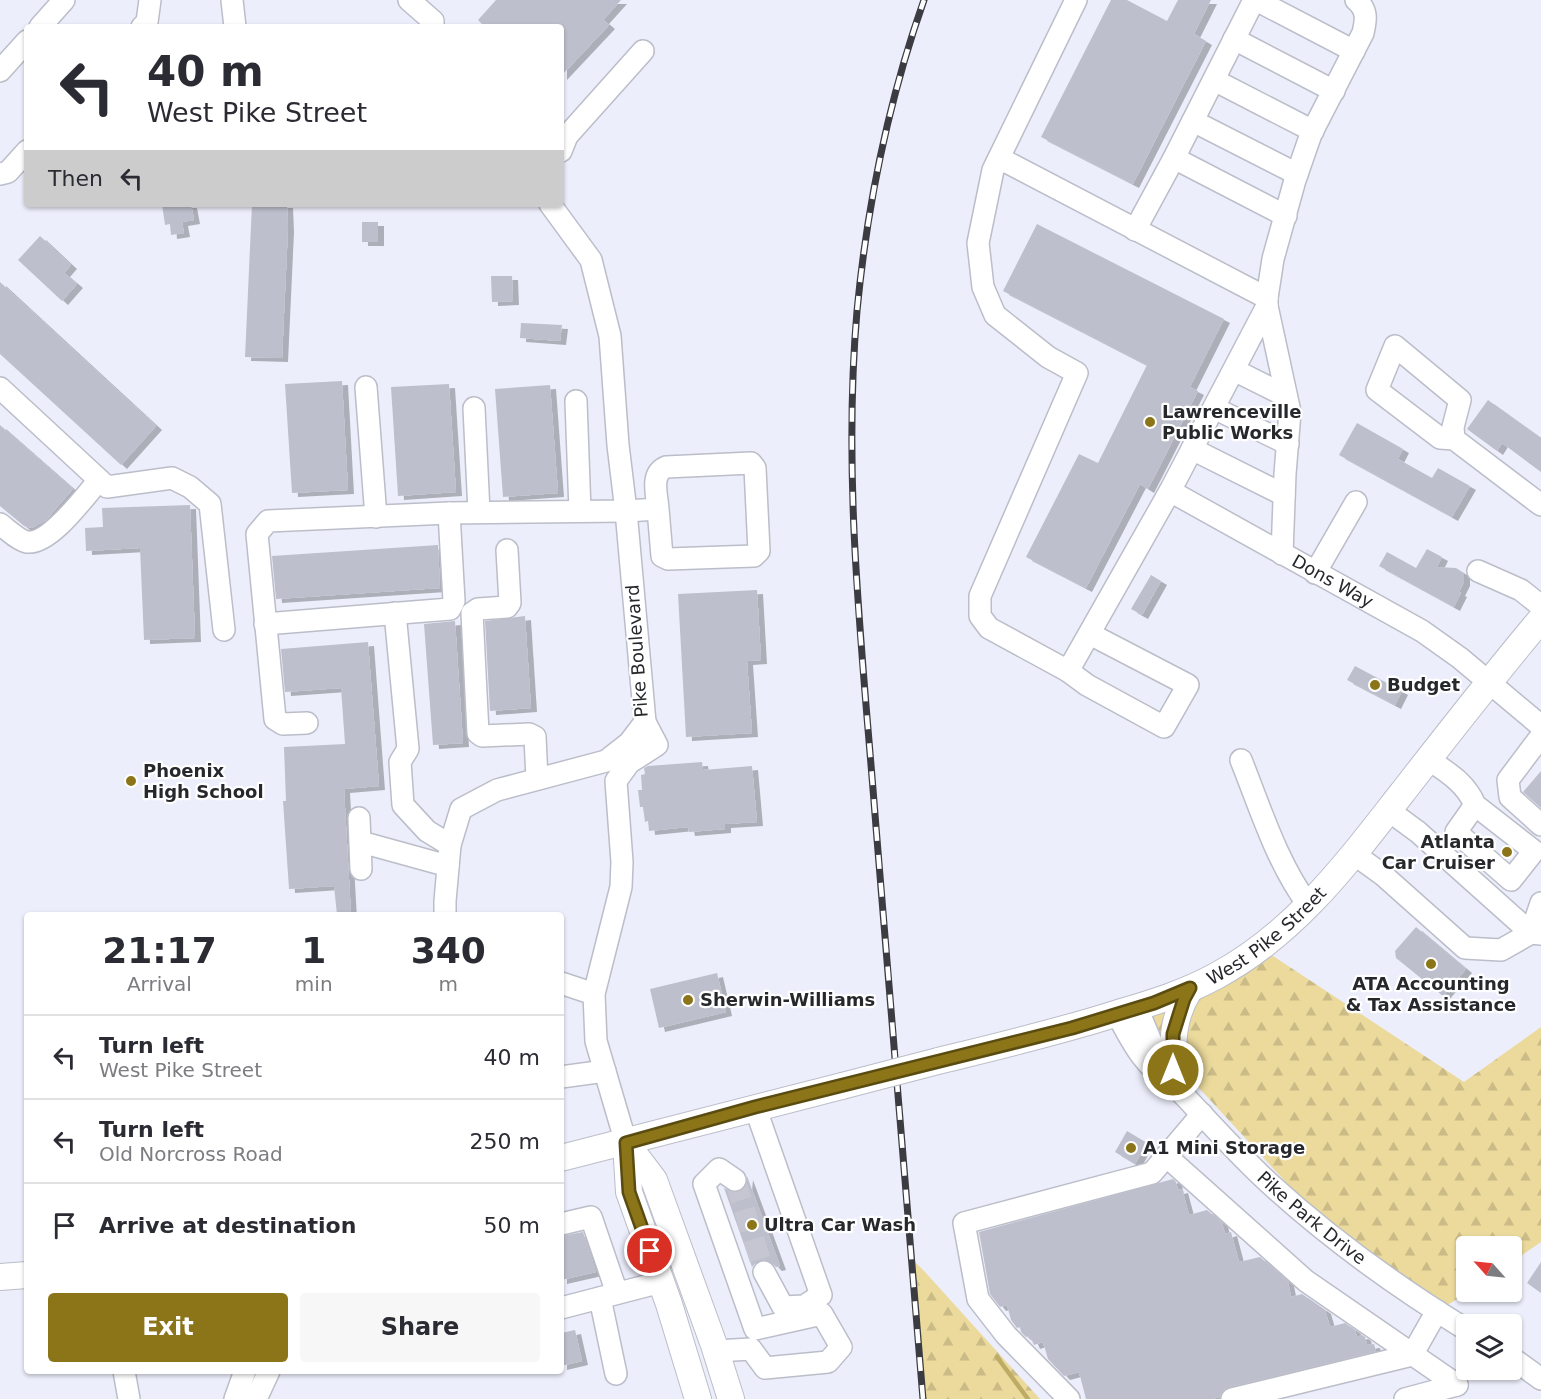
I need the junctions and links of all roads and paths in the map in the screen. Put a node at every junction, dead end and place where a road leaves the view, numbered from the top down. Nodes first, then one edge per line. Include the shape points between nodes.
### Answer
1 (64, 0) edge
2 (150, 0) edge
3 (232, 0) edge
4 (409, 0) edge
5 (1076, 0) edge
6 (1255, 0) edge
7 (1356, 0) edge
8 (43, 24) edge
9 (145, 24) edge
10 (235, 24) edge
11 (433, 24) edge
12 (1234, 39) junction
13 (24, 44) edge
14 (643, 51) dead end
15 (1354, 51) junction
16 (0, 70) edge
17 (1214, 80) junction
18 (1334, 91) junction
19 (1193, 121) junction
20 (1313, 131) junction
21 (564, 144) edge
22 (24, 154) edge
23 (999, 158) junction
24 (1174, 158) junction
25 (0, 174) edge
26 (1297, 174) junction
27 (552, 207) edge
28 (1286, 216) junction
29 (1135, 230) junction
30 (1267, 302) junction
31 (1234, 369) junction
32 (366, 387) dead end
33 (0, 388) edge
34 (1287, 396) junction
35 (576, 401) dead end
36 (474, 408) dead end
37 (1214, 408) junction
38 (1454, 439) junction
39 (1288, 444) junction
40 (1192, 449) junction
41 (99, 480) junction
42 (1170, 491) junction
43 (1284, 495) junction
44 (1356, 502) dead end
45 (1541, 505) edge
46 (658, 508) junction
47 (580, 511) junction
48 (626, 511) junction
49 (479, 512) junction
50 (449, 513) junction
51 (376, 517) junction
52 (0, 524) edge
53 (507, 550) dead end
54 (1282, 554) junction
55 (1478, 571) dead end
56 (1315, 573) junction
57 (1541, 606) edge
58 (395, 613) junction
59 (1541, 620) edge
60 (265, 624) junction
61 (224, 630) dead end
62 (1090, 634) junction
63 (1068, 670) junction
64 (1488, 681) junction
65 (645, 722) junction
66 (307, 723) dead end
67 (1541, 726) edge
68 (1541, 736) edge
69 (1428, 759) junction
70 (1241, 760) dead end
71 (537, 779) junction
72 (1475, 805) dead end
73 (1388, 810) junction
74 (359, 818) dead end
75 (1541, 825) edge
76 (361, 842) junction
77 (450, 845) junction
78 (1353, 854) junction
79 (448, 866) junction
80 (361, 870) dead end
81 (1541, 903) edge
82 (1309, 906) junction
83 (445, 912) edge
84 (1536, 934) edge
85 (564, 984) edge
86 (1190, 988) junction
87 (594, 994) junction
88 (1127, 1011) junction
89 (605, 1071) junction
90 (564, 1077) edge
91 (1173, 1084) junction
92 (755, 1107) junction
93 (1202, 1114) junction
94 (626, 1143) junction
95 (1166, 1156) junction
96 (564, 1157) edge
97 (735, 1180) dead end
98 (564, 1223) edge
99 (764, 1272) tunnel mouth
100 (24, 1275) edge
101 (0, 1277) edge
102 (661, 1282) junction
103 (608, 1295) junction
104 (564, 1307) edge
105 (1437, 1311) junction
106 (1456, 1323) edge
107 (716, 1351) junction
108 (1412, 1355) junction
109 (1522, 1365) edge
110 (125, 1374) edge
111 (244, 1374) edge
112 (268, 1374) edge
113 (616, 1374) dead end
114 (1541, 1379) edge
115 (1453, 1392) edge
116 (129, 1399) edge
117 (235, 1399) edge
118 (256, 1399) edge
119 (698, 1399) edge
120 (731, 1399) edge
121 (1069, 1399) edge
122 (1232, 1399) edge
123 (1405, 1399) edge

1 - 8 street
2 - 9 street
3 - 10 street
4 - 11 street
5 - 23 street
6 - 12 street
6 - 15 street
7 - 15 street via 1367,17
12 - 17 street
12 - 18 street
13 - 16 street
14 - 21 street
15 - 18 street
17 - 19 street
17 - 20 street
18 - 20 street
19 - 24 street
19 - 26 street
20 - 26 street
22 - 25 street via 8,172
23 - 29 street
23 - 63 street via 978,243 983,287 995,315 1048,357 1077,373 980,596 980,616 988,628
24 - 28 street
24 - 29 street
26 - 28 street
27 - 48 street, Pike Boulevard via 591,260 610,336
28 - 30 street via 1273,260
29 - 30 street
30 - 31 street
30 - 34 street
31 - 34 street
31 - 37 street
32 - 51 street
33 - 41 street
34 - 39 street
35 - 47 street
36 - 49 street
37 - 39 street
37 - 40 street
38 - 38 street via 1460,400 1395,346 1377,390 1440,438
38 - 45 street
39 - 43 street
40 - 42 street
40 - 43 street
41 - 52 street via 49,535 35,542 25,542
41 - 61 street via 107,487 172,478 210,504
42 - 54 street, Dons Way
42 - 62 street
43 - 54 street
44 - 56 street
46 - 46 street via 663,556 668,559 754,556 759,551 755,468 751,463 659,470
46 - 48 street
47 - 48 street
47 - 49 street
48 - 65 street, Pike Boulevard
49 - 50 street
50 - 51 street
50 - 58 street via 454,601 450,609
51 - 60 street via 268,521 257,534
53 - 71 street via 510,603 507,607 472,613 478,733 535,737
54 - 56 street, Dons Way
55 - 57 street via 1521,590
56 - 64 street, Dons Way via 1422,631
58 - 60 street
58 - 77 street via 408,749 400,762 403,805 427,831
59 - 64 main road, West Pike Street
60 - 66 street via 275,719 283,724
62 - 63 street
62 - 63 street via 1188,685 1164,727 1087,685
64 - 67 street, Dons Way
64 - 69 main road, West Pike Street
65 - 71 street, Pike Boulevard via 629,743 606,761
65 - 87 street via 657,745 629,763 616,781 621,887
68 - 75 street via 1508,780 1510,797
69 - 72 street via 1458,780 1470,792
69 - 73 main road, West Pike Street
70 - 82 street via 1282,863
71 - 77 street, Pike Boulevard via 497,790 461,809
73 - 78 main road, West Pike Street
73 - 84 street
74 - 76 street
76 - 79 street
76 - 80 street
77 - 79 street, Pike Boulevard
78 - 82 main road, West Pike Street
78 - 84 street via 1383,875 1465,948 1501,950
79 - 83 street, Pike Boulevard
81 - 84 street
82 - 86 main road, West Pike Street via 1259,948
85 - 87 street
86 - 88 main road, West Pike Street
86 - 91 main road via 1173,1034
87 - 89 street via 596,1041
88 - 91 street, Pike Park Drive via 1140,1056
88 - 92 main road, West Pike Street, bridge
89 - 90 street
89 - 94 street
91 - 93 street, Pike Park Drive
92 - 94 main road, West Pike Street
92 - 99 street via 821,1295 804,1306 783,1307
93 - 95 street
93 - 105 street, Pike Park Drive via 1266,1181 1315,1223
94 - 96 main road, West Pike Street
94 - 102 main road via 629,1192
94 - 107 main road via 654,1180
95 - 108 street via 1306,1281
95 - 121 street via 1152,1173 964,1223 978,1299 1006,1335
97 - 107 street via 719,1169 704,1184 753,1339
98 - 103 street via 591,1218
100 - 101 main road
102 - 103 street
102 - 119 main road
103 - 104 street
103 - 113 street
105 - 106 street, Pike Park Drive
105 - 108 street
107 - 120 main road
108 - 115 street
108 - 122 street
109 - 114 street
110 - 116 street
111 - 117 street
112 - 118 street
115 - 123 street

